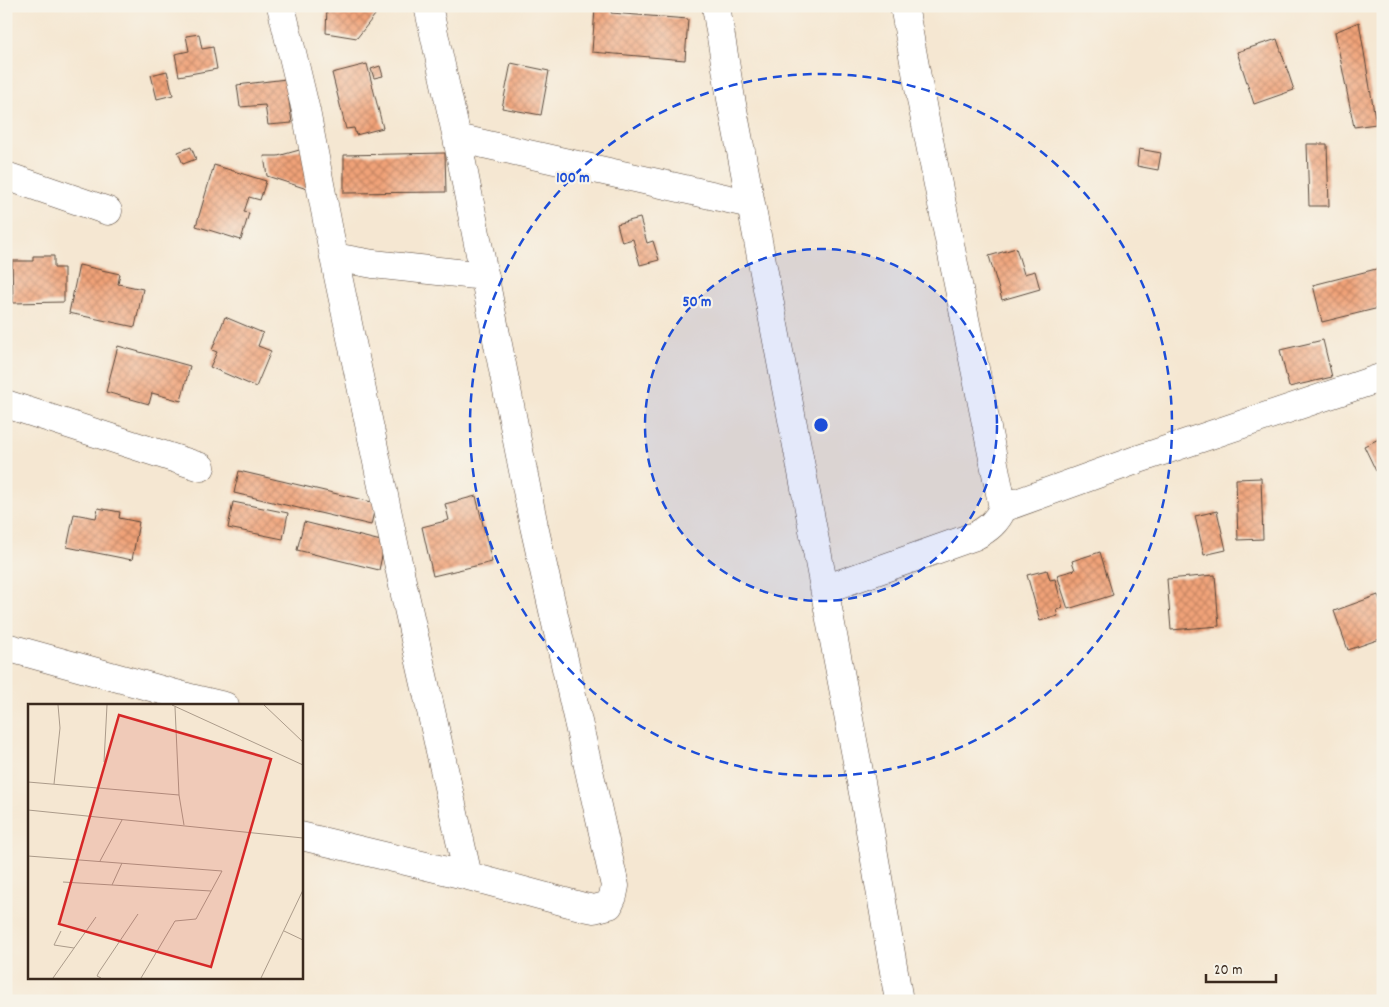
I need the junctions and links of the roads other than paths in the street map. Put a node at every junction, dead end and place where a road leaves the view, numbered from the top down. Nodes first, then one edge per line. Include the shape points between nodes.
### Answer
1 (281, 6) edge
2 (428, 6) edge
3 (716, 6) edge
4 (904, 6) edge
5 (457, 138) junction
6 (6, 176) edge
7 (751, 204) junction
8 (108, 211) dead end
9 (334, 257) junction
10 (485, 276) junction
11 (1383, 377) edge
12 (6, 404) edge
13 (201, 467) dead end
14 (1002, 508) junction
15 (825, 589) junction
16 (6, 647) edge
17 (217, 704) edge
18 (302, 836) edge
19 (468, 876) junction
20 (900, 1001) edge

1 - 9 street via 306,111
2 - 5 street
3 - 7 street
4 - 14 street
5 - 7 street
5 - 10 street
6 - 8 street
7 - 15 street
9 - 10 street
9 - 19 street
10 - 19 street via 534,526 615,886 609,905 594,909
11 - 14 street
12 - 13 street
14 - 15 street via 994,523 975,536
15 - 20 street
16 - 17 street
18 - 19 street

